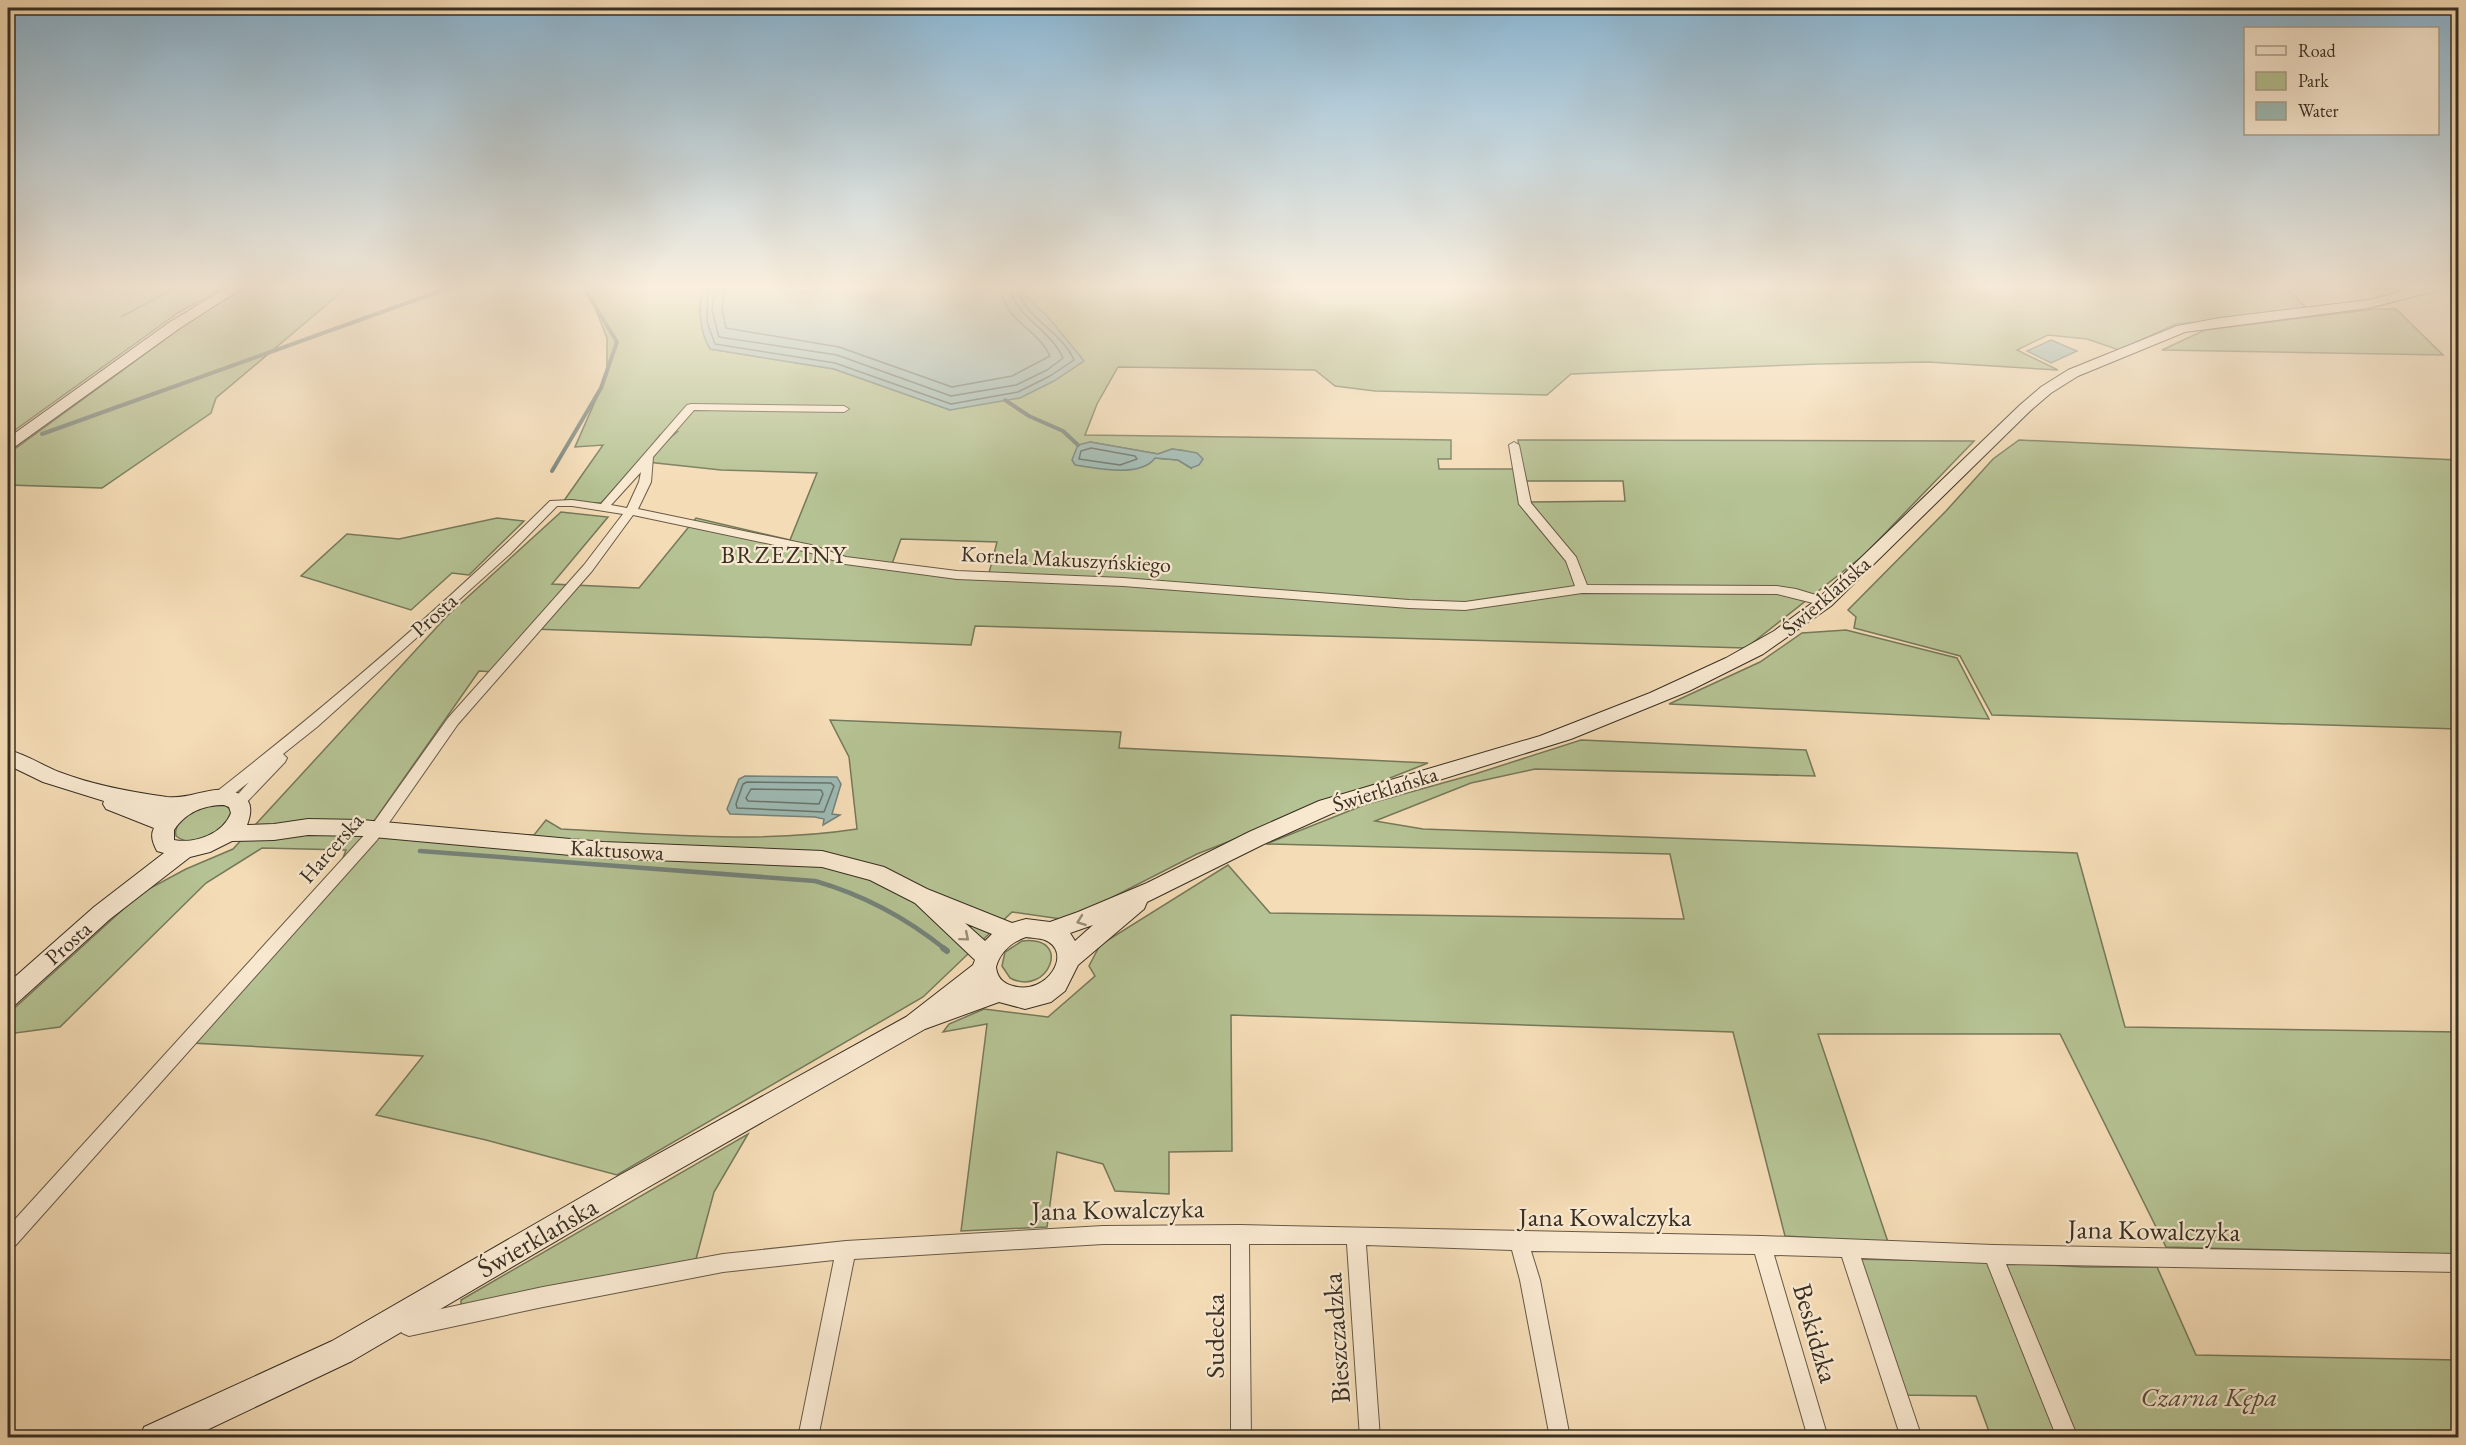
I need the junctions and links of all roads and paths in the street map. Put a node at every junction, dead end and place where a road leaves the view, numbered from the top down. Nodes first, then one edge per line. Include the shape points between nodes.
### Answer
1 (137, 352) edge
2 (2126, 352) edge
3 (843, 409) dead end
4 (8, 445) edge
5 (1514, 445) dead end
6 (648, 457) junction
7 (554, 503) joint
8 (604, 507) junction
9 (631, 511) junction
10 (1582, 589) junction
11 (1825, 602) junction
12 (8, 757) edge
13 (107, 797) junction
14 (186, 807) junction
15 (232, 812) junction
16 (378, 830) junction
17 (172, 839) junction
18 (919, 895) junction
19 (1144, 896) junction
20 (1050, 931) junction
21 (1010, 932) junction
22 (1070, 958) junction
23 (986, 963) junction
24 (999, 992) junction
25 (8, 998) edge
26 (914, 1024) junction
27 (1240, 1234) junction
28 (1356, 1235) junction
29 (8, 1240) edge
30 (1519, 1242) junction
31 (1762, 1245) junction
32 (1848, 1248) junction
33 (846, 1250) junction
34 (1993, 1254) junction
35 (2458, 1263) edge
36 (401, 1317) junction
37 (155, 1437) edge
38 (808, 1437) edge
39 (1241, 1437) edge
40 (1370, 1437) edge
41 (1560, 1437) edge
42 (1818, 1437) edge
43 (1911, 1437) edge
44 (2068, 1437) edge

1 - 4 street
2 - 11 street, Świerklańska via 2066,377 2025,408
3 - 6 street via 691,407
5 - 10 street via 1525,504 1570,557
6 - 8 street
6 - 9 street, Harcerska via 645,482
7 - 8 street, Kornela Makuszyńskiego
7 - 15 street, Prosta via 506,551 312,724
8 - 9 street, Kornela Makuszyńskiego
9 - 10 street, Kornela Makuszyńskiego via 811,549 845,560 932,573 1146,583 1465,606
9 - 16 street, Harcerska via 588,568 453,720
10 - 11 street, Kornela Makuszyńskiego via 1777,590
11 - 19 street, Świerklańska via 1755,651 1679,688 1545,741 1332,805 1254,838
12 - 13 street via 51,778
13 - 14 street
13 - 17 street
14 - 15 street via 204,799
14 - 17 street, Prosta
15 - 16 street, Kaktusowa via 274,832 308,827
15 - 17 street via 204,846
16 - 18 street, Kaktusowa via 603,850 822,859 861,868
16 - 29 street, Harcerska
17 - 25 street, Prosta via 137,881
18 - 21 street, Kaktusowa
18 -> 23 street, Kaktusowa
19 -> 20 street, Świerklańska
19 - 22 street, Świerklańska
20 - 21 street via 1034,928
20 - 22 street via 1064,942
21 - 23 street via 996,943
22 - 24 street via 1064,978 1042,995 1024,999
23 - 24 street via 989,982
23 - 26 street, Świerklańska
24 - 26 street, Świerklańska
26 - 36 street, Świerklańska via 619,1189
27 - 28 street, Jana Kowalczyka
27 - 33 street, Jana Kowalczyka via 1103,1234
27 - 39 street, Sudecka
28 - 30 street, Jana Kowalczyka
28 - 40 street, Bieszczadzka
30 - 31 street, Jana Kowalczyka
30 - 41 street
31 - 32 street, Jana Kowalczyka
31 - 42 street, Beskidzka
32 - 34 street, Jana Kowalczyka
32 - 43 street
33 - 36 street, Jana Kowalczyka via 687,1268 410,1326
33 - 38 street
34 - 35 street, Jana Kowalczyka
34 - 44 street
36 - 37 street, Świerklańska via 256,1394

